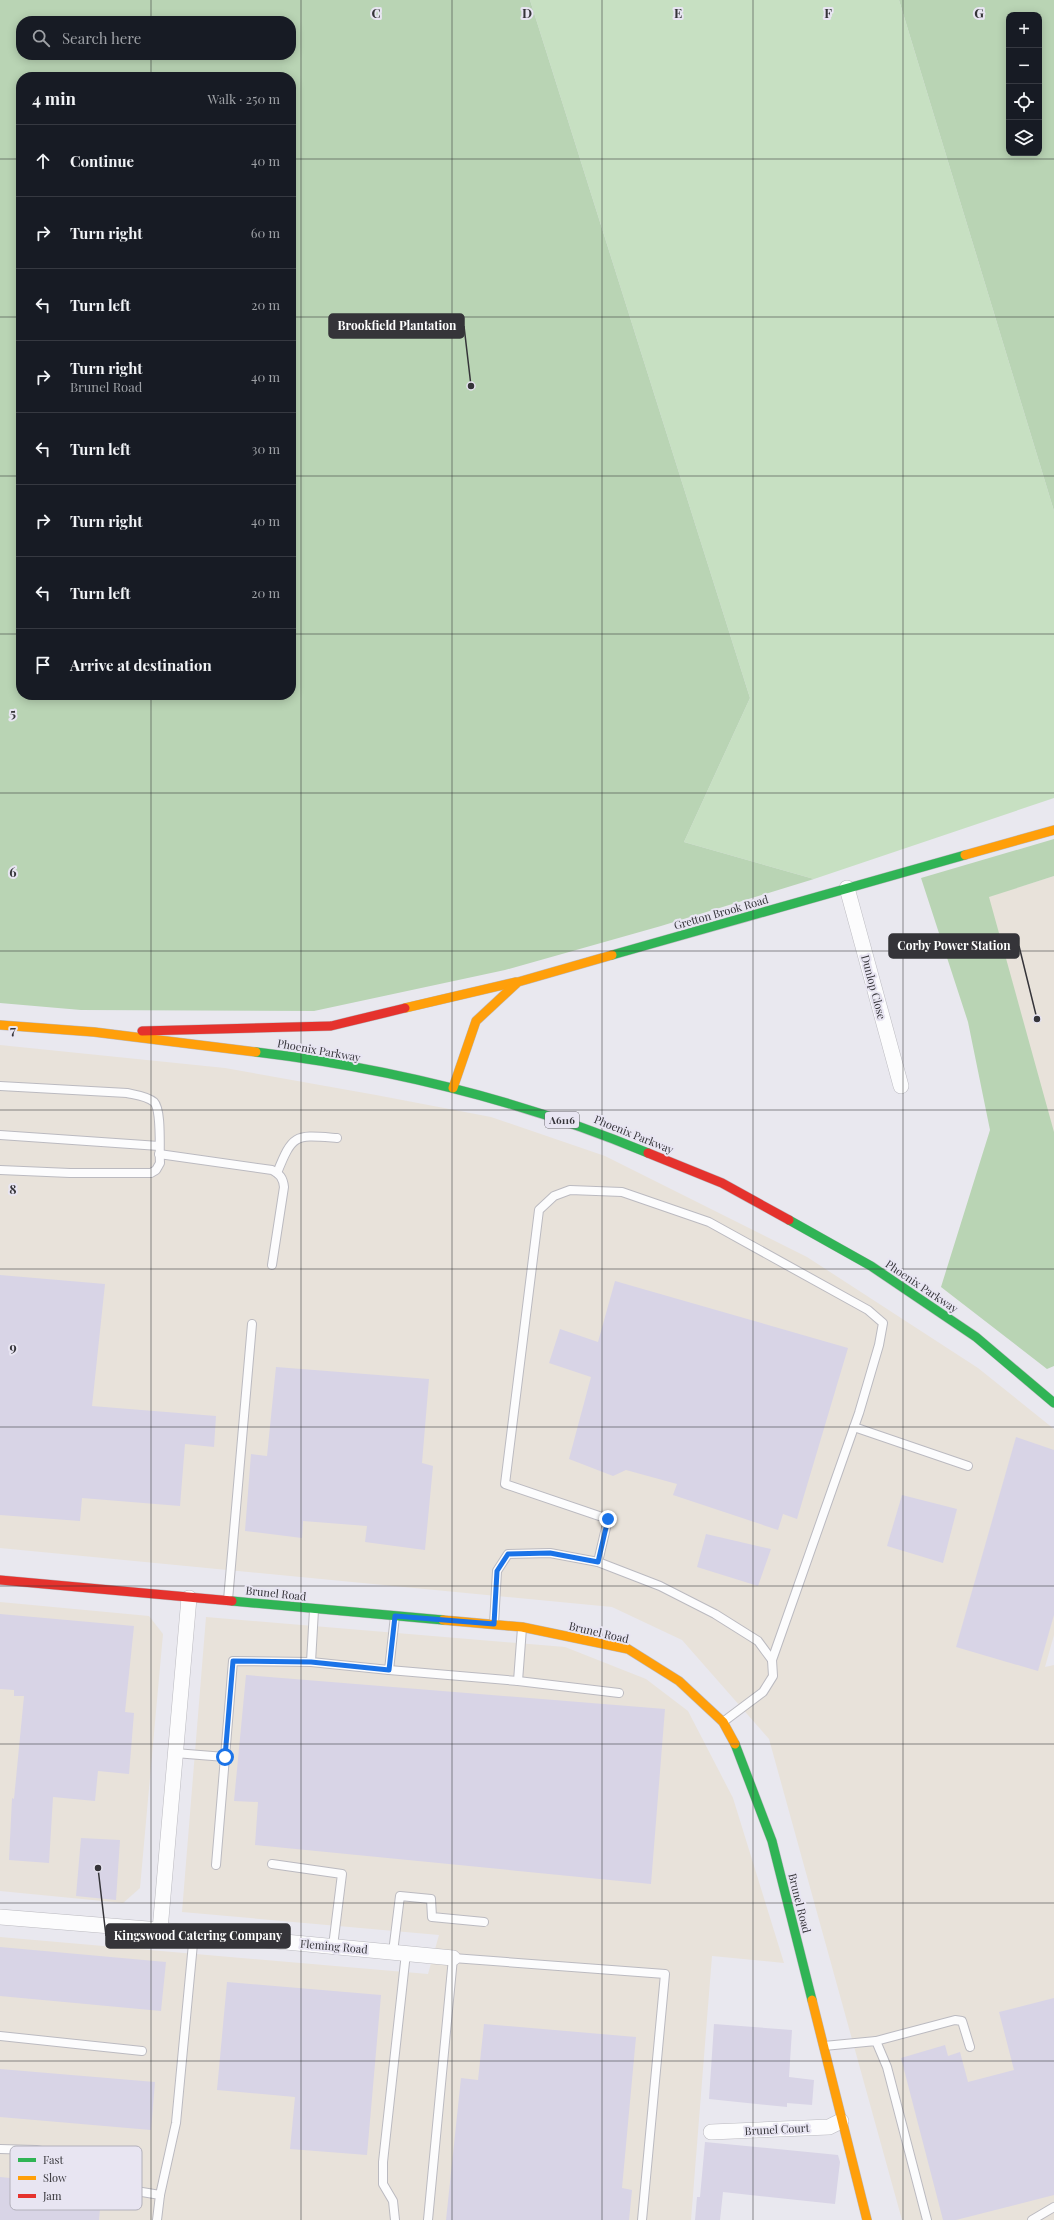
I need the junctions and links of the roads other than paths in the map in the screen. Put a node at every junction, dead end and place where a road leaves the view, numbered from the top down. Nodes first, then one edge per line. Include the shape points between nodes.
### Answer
1 (1054, 830) edge
2 (848, 888) junction
3 (518, 982) junction
4 (0, 1025) edge
5 (94, 1032) junction
6 (0, 1086) edge
7 (901, 1086) dead end
8 (453, 1088) junction
9 (0, 1135) edge
10 (337, 1138) dead end
11 (159, 1150) junction
12 (0, 1170) edge
13 (277, 1172) junction
14 (272, 1265) dead end
15 (252, 1324) dead end
16 (1054, 1403) edge
17 (854, 1427) junction
18 (968, 1466) dead end
19 (598, 1562) junction
20 (0, 1580) edge
21 (188, 1598) junction
22 (228, 1600) junction
23 (314, 1609) junction
24 (395, 1616) junction
25 (494, 1624) junction
26 (522, 1627) junction
27 (772, 1660) junction
28 (311, 1662) junction
29 (389, 1670) junction
30 (518, 1681) junction
31 (619, 1693) dead end
32 (722, 1722) junction
33 (176, 1753) junction
34 (225, 1757) junction
35 (272, 1864) dead end
36 (216, 1865) dead end
37 (0, 1917) edge
38 (484, 1922) dead end
39 (160, 1930) junction
40 (194, 1933) junction
41 (333, 1946) junction
42 (399, 1953) junction
43 (453, 1958) junction
44 (0, 2036) edge
45 (876, 2041) junction
46 (823, 2046) junction
47 (970, 2047) dead end
48 (142, 2051) dead end
49 (842, 2121) junction
50 (711, 2132) dead end
51 (0, 2149) edge
52 (10, 2149) edge
53 (142, 2192) edge
54 (160, 2195) junction
55 (1054, 2207) edge
56 (157, 2220) edge
57 (395, 2220) edge
58 (428, 2220) edge
59 (642, 2220) edge
60 (867, 2220) edge
61 (927, 2220) edge
62 (1032, 2220) edge

1 - 2 street, Gretton Brook Road
2 - 3 street, Gretton Brook Road
2 - 7 street, Dunlop Close
3 - 5 street via 331,1026
3 - 8 street, Gretton Brook Road via 476,1021
4 - 5 street, Phoenix Parkway / A6116
5 - 8 street, Phoenix Parkway / A6116 via 307,1058
6 - 11 lane via 127,1093 144,1097 154,1102 158,1112
8 - 16 street, Phoenix Parkway / A6116 via 591,1129 722,1184 871,1266 976,1337
9 - 11 lane
10 - 13 lane via 303,1135 293,1141 286,1150
11 - 12 lane via 160,1163 156,1170 151,1172 70,1173
11 - 13 lane
13 - 14 lane via 283,1179 284,1187
15 - 22 lane
17 - 18 lane
17 - 19 lane via 875,1360 882,1323 868,1310 709,1222 622,1192 570,1190 554,1196 539,1210 504,1484 608,1519
17 - 27 lane
19 - 25 lane via 550,1553 508,1554 497,1571
19 - 27 lane via 660,1586 715,1614 758,1641
20 - 21 street, Brunel Road
21 - 22 street, Brunel Road
21 - 33 street
22 - 23 street, Brunel Road
23 - 24 street, Brunel Road
23 - 28 lane
24 - 25 street, Brunel Road
24 - 29 lane
25 - 26 street, Brunel Road
26 - 30 lane
26 - 32 street, Brunel Road via 628,1649 679,1681
27 - 32 lane via 773,1676 763,1692
28 - 29 lane
28 - 34 lane via 233,1661
29 - 30 lane
30 - 31 lane
32 - 46 street, Brunel Road via 732,1735 772,1841
33 - 34 lane
33 - 39 street
34 - 36 lane
35 - 41 lane via 342,1874
37 - 39 street, Fleming Road
38 - 42 lane via 432,1917 431,1899 400,1896
39 - 40 street, Fleming Road
40 - 41 street, Fleming Road
40 - 54 lane via 176,2123
41 - 42 street, Fleming Road
42 - 43 street, Fleming Road
42 - 57 lane via 382,2162 382,2184 393,2201
43 - 58 lane
43 - 59 lane via 665,1974
44 - 48 lane
45 - 46 lane
45 - 47 lane via 955,2020 962,2021
45 - 61 lane via 887,2067
46 - 49 street, Brunel Road
49 - 50 street, Brunel Court via 829,2126
49 - 60 street, Brunel Road
51 - 52 lane
53 - 54 lane
54 - 56 lane
55 - 62 lane

